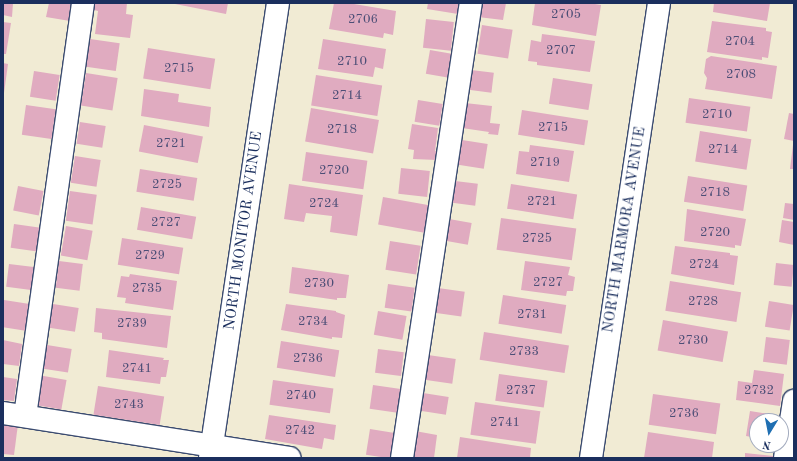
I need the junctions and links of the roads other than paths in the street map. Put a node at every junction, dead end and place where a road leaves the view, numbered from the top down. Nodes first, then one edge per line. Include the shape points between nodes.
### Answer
1 (82, 3) edge
2 (278, 3) edge
3 (470, 3) edge
4 (659, 3) edge
5 (794, 401) edge
6 (3, 413) edge
7 (25, 416) junction
8 (211, 452) edge
9 (289, 458) edge
10 (402, 458) edge
11 (591, 458) edge
12 (786, 458) edge

1 - 7 street
2 - 8 street, NORTH MONITOR AVENUE
3 - 10 street
4 - 11 street, NORTH MARMORA AVENUE
5 - 12 street
6 - 7 street
7 - 8 street
8 - 9 street

